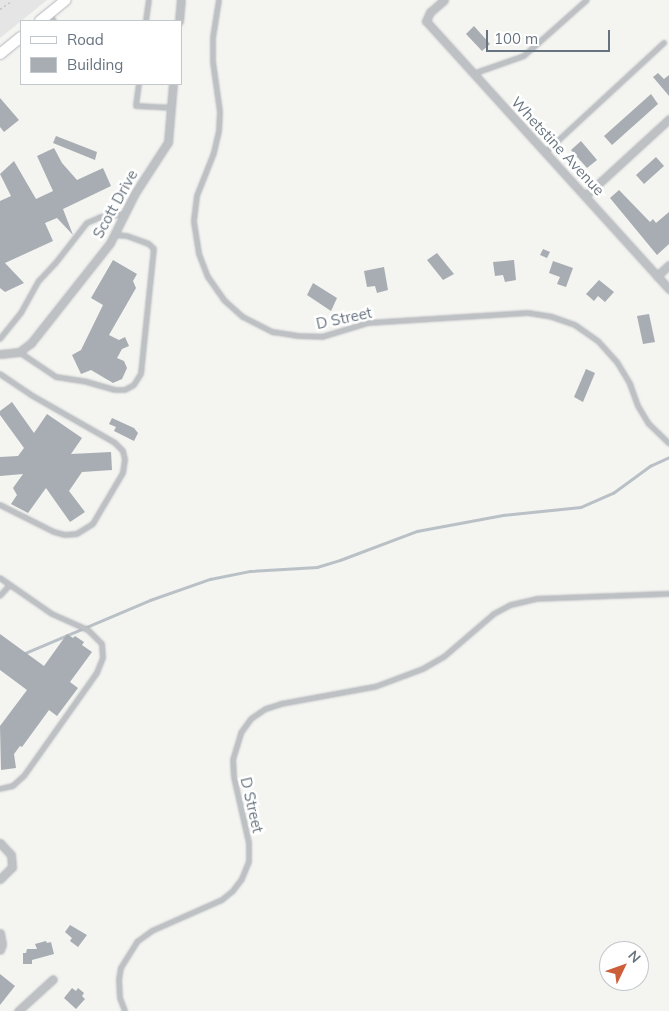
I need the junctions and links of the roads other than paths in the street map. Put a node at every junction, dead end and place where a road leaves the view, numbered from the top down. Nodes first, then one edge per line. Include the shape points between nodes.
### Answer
1 (66, 0) edge
2 (149, 0) edge
3 (182, 0) edge
4 (219, 0) edge
5 (444, 0) edge
6 (587, 0) edge
7 (47, 19) edge
8 (146, 20) edge
9 (179, 20) edge
10 (20, 37) edge
11 (664, 43) dead end
12 (0, 54) edge
13 (473, 74) junction
14 (139, 85) edge
15 (173, 85) edge
16 (171, 108) junction
17 (669, 119) edge
18 (546, 152) junction
19 (585, 196) junction
20 (124, 214) junction
21 (114, 235) junction
22 (669, 265) edge
23 (657, 276) junction
24 (669, 289) edge
25 (0, 339) edge
26 (19, 352) junction
27 (0, 354) edge
28 (0, 374) edge
29 (669, 443) edge
30 (0, 505) edge
31 (0, 578) edge
32 (9, 586) junction
33 (669, 594) edge
34 (0, 596) edge
35 (0, 789) edge
36 (0, 843) edge
37 (0, 879) edge
38 (0, 933) edge
39 (0, 950) edge
40 (54, 979) dead end
41 (18, 1011) edge
42 (125, 1011) edge

1 - 7 street
2 - 8 lane
3 - 9 street
4 - 29 lane, D Street via 213,62 220,112 219,131 197,196 194,222 198,254 208,277 225,301 243,317 273,332 297,336 322,337 368,323 528,313 552,317 575,325 598,341 617,362 649,424
5 - 13 street, Whetstine Avenue via 430,12 426,21
6 - 13 lane via 524,56
10 - 12 street
11 - 18 lane
13 - 18 street, Whetstine Avenue
14 - 16 lane via 136,106
15 - 16 street, Scott Drive
16 - 20 street, Scott Drive via 168,142
17 - 19 street
18 - 19 street, Whetstine Avenue
19 - 23 street, Whetstine Avenue
20 - 21 street, Scott Drive
20 - 25 lane via 101,217 87,223 39,281 21,313
21 - 26 street, Scott Drive via 31,343
21 - 26 lane via 127,236 154,249 141,374 134,385 125,390 115,390 56,377
22 - 23 street
23 - 24 street, Whetstine Avenue
26 - 27 street
28 - 30 lane via 115,443 123,451 125,460 123,473 93,524 77,534 54,532
31 - 32 lane
32 - 34 lane
32 - 35 lane via 52,614 88,630 102,644 103,658 97,674 24,776 13,786
33 - 42 lane, D Street via 536,600 511,605 494,614 444,657 423,669 375,687 281,704 251,719 241,733 233,760 249,843 249,862 242,879 222,900 152,931 137,942 121,968 120,998
36 - 37 street via 11,855 12,867
38 - 39 street
40 - 41 street

